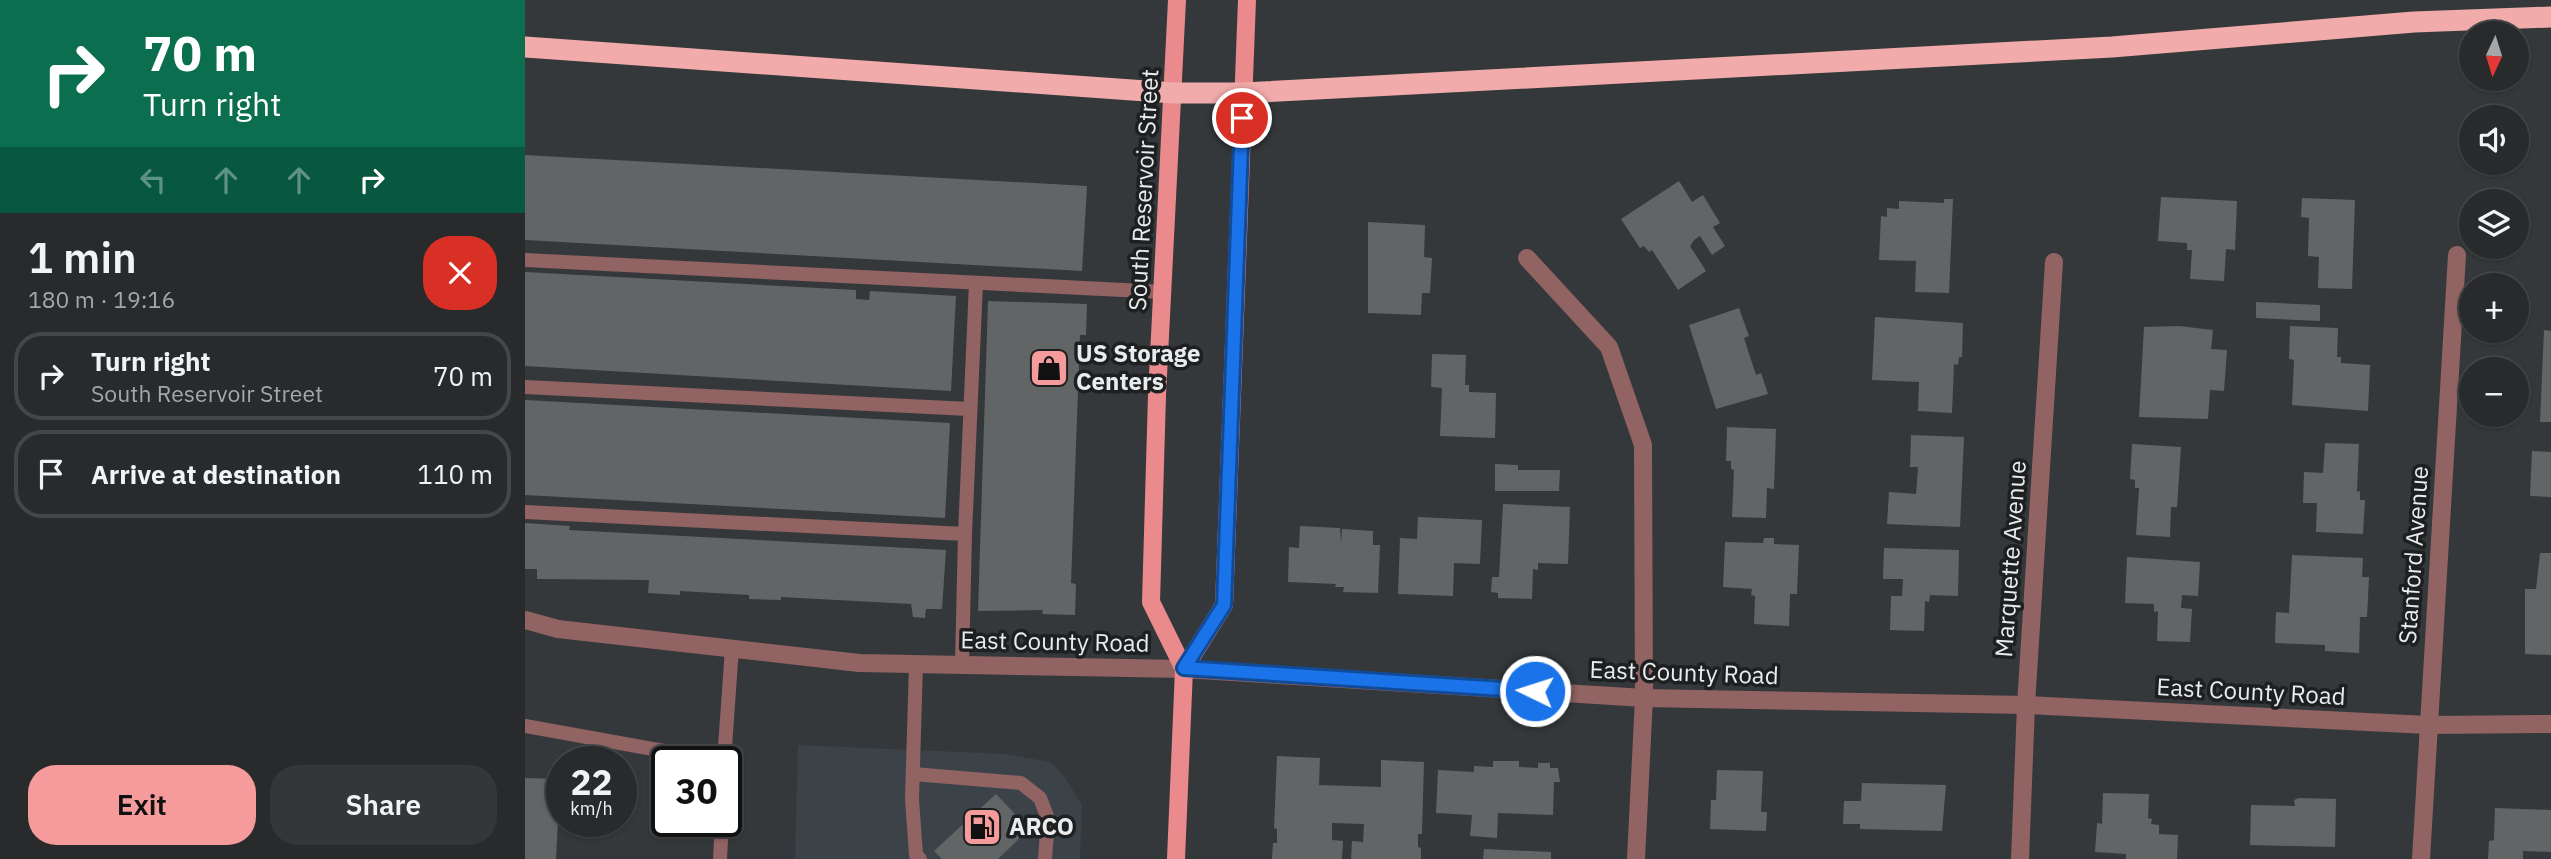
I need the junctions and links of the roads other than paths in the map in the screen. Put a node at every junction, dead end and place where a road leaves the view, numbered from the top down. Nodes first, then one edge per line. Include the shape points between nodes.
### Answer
1 (1177, 0) edge
2 (1247, 0) edge
3 (2551, 17) edge
4 (525, 47) edge
5 (1174, 93) junction
6 (1243, 93) junction
7 (2457, 255) dead end
8 (1527, 258) dead end
9 (525, 260) edge
10 (2054, 262) dead end
11 (976, 283) junction
12 (1163, 292) junction
13 (525, 387) edge
14 (969, 409) junction
15 (525, 512) edge
16 (965, 534) junction
17 (525, 620) edge
18 (732, 648) junction
19 (916, 664) junction
20 (962, 664) junction
21 (1184, 668) junction
22 (1644, 698) junction
23 (2026, 705) junction
24 (2428, 724) junction
25 (2551, 724) edge
26 (525, 726) edge
27 (725, 746) edge
28 (651, 749) edge
29 (913, 774) junction
30 (721, 837) edge
31 (720, 859) edge
32 (920, 859) edge
33 (1045, 859) edge
34 (1177, 859) edge
35 (1636, 859) edge
36 (2020, 859) edge
37 (2421, 859) edge

1 - 5 main road, South Reservoir Street
2 - 6 main road
3 - 6 highway via 2414,22 2112,47
4 - 5 highway
5 - 6 highway
5 - 12 main road, South Reservoir Street
6 - 21 main road via 1224,605
7 - 24 street, Stanford Avenue
8 - 22 street via 1609,347 1643,444
9 - 11 lane
10 - 23 street, Marquette Avenue
11 - 12 lane
11 - 14 lane
12 - 21 main road, South Reservoir Street via 1151,602
13 - 14 lane
14 - 16 lane
15 - 16 lane
16 - 20 lane
17 - 18 street, East County Road via 558,629
18 - 19 street, East County Road via 859,663
18 - 27 lane
19 - 20 street, East County Road
19 - 29 lane
20 - 21 street, East County Road
21 - 22 street, East County Road
21 - 34 main road, South Reservoir Street
22 - 23 street, East County Road
22 - 35 street
23 - 24 street, East County Road
23 - 36 street, Marquette Avenue
24 - 25 street, East County Road
24 - 37 street, Stanford Avenue
26 - 28 lane
29 - 32 lane via 916,855
29 - 33 lane via 1021,783 1040,798 1048,819
30 - 31 lane

